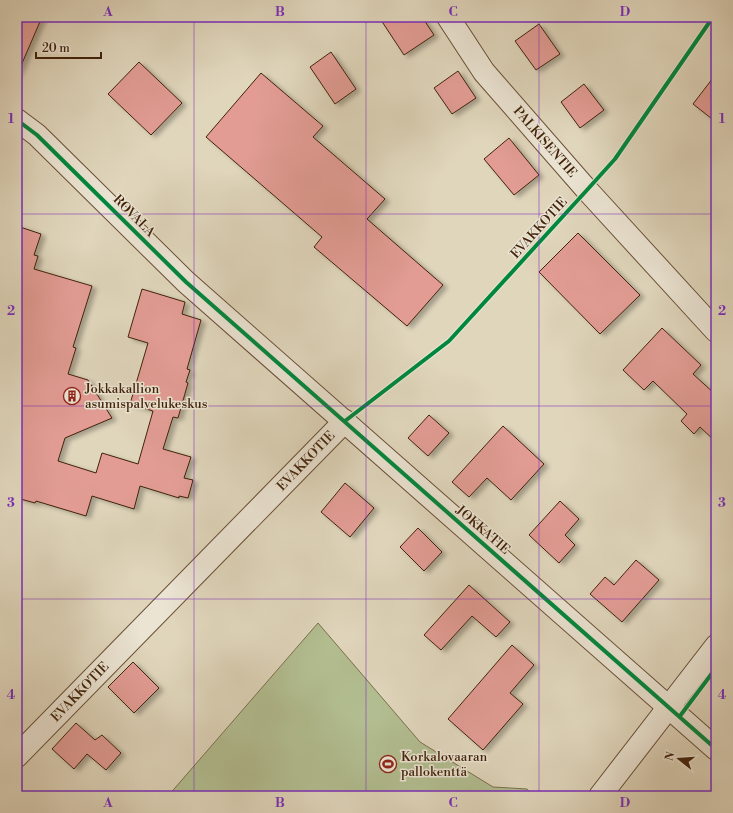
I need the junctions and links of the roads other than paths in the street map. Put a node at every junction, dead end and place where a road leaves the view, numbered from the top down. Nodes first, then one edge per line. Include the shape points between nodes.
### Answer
1 (448, 17) edge
2 (17, 120) edge
3 (237, 326) joint
4 (716, 331) edge
5 (345, 421) junction
6 (716, 646) edge
7 (669, 707) junction
8 (716, 749) edge
9 (17, 756) edge
10 (600, 796) edge

1 - 4 street, PALKISENTIE via 484,72 587,190
2 - 3 street, ROVALA via 37,135 186,282
3 - 5 street, JOKKATIE
5 - 7 street, JOKKATIE
5 - 9 street, EVAKKOTIE
6 - 7 street
7 - 8 street, JOKKATIE
7 - 10 street

